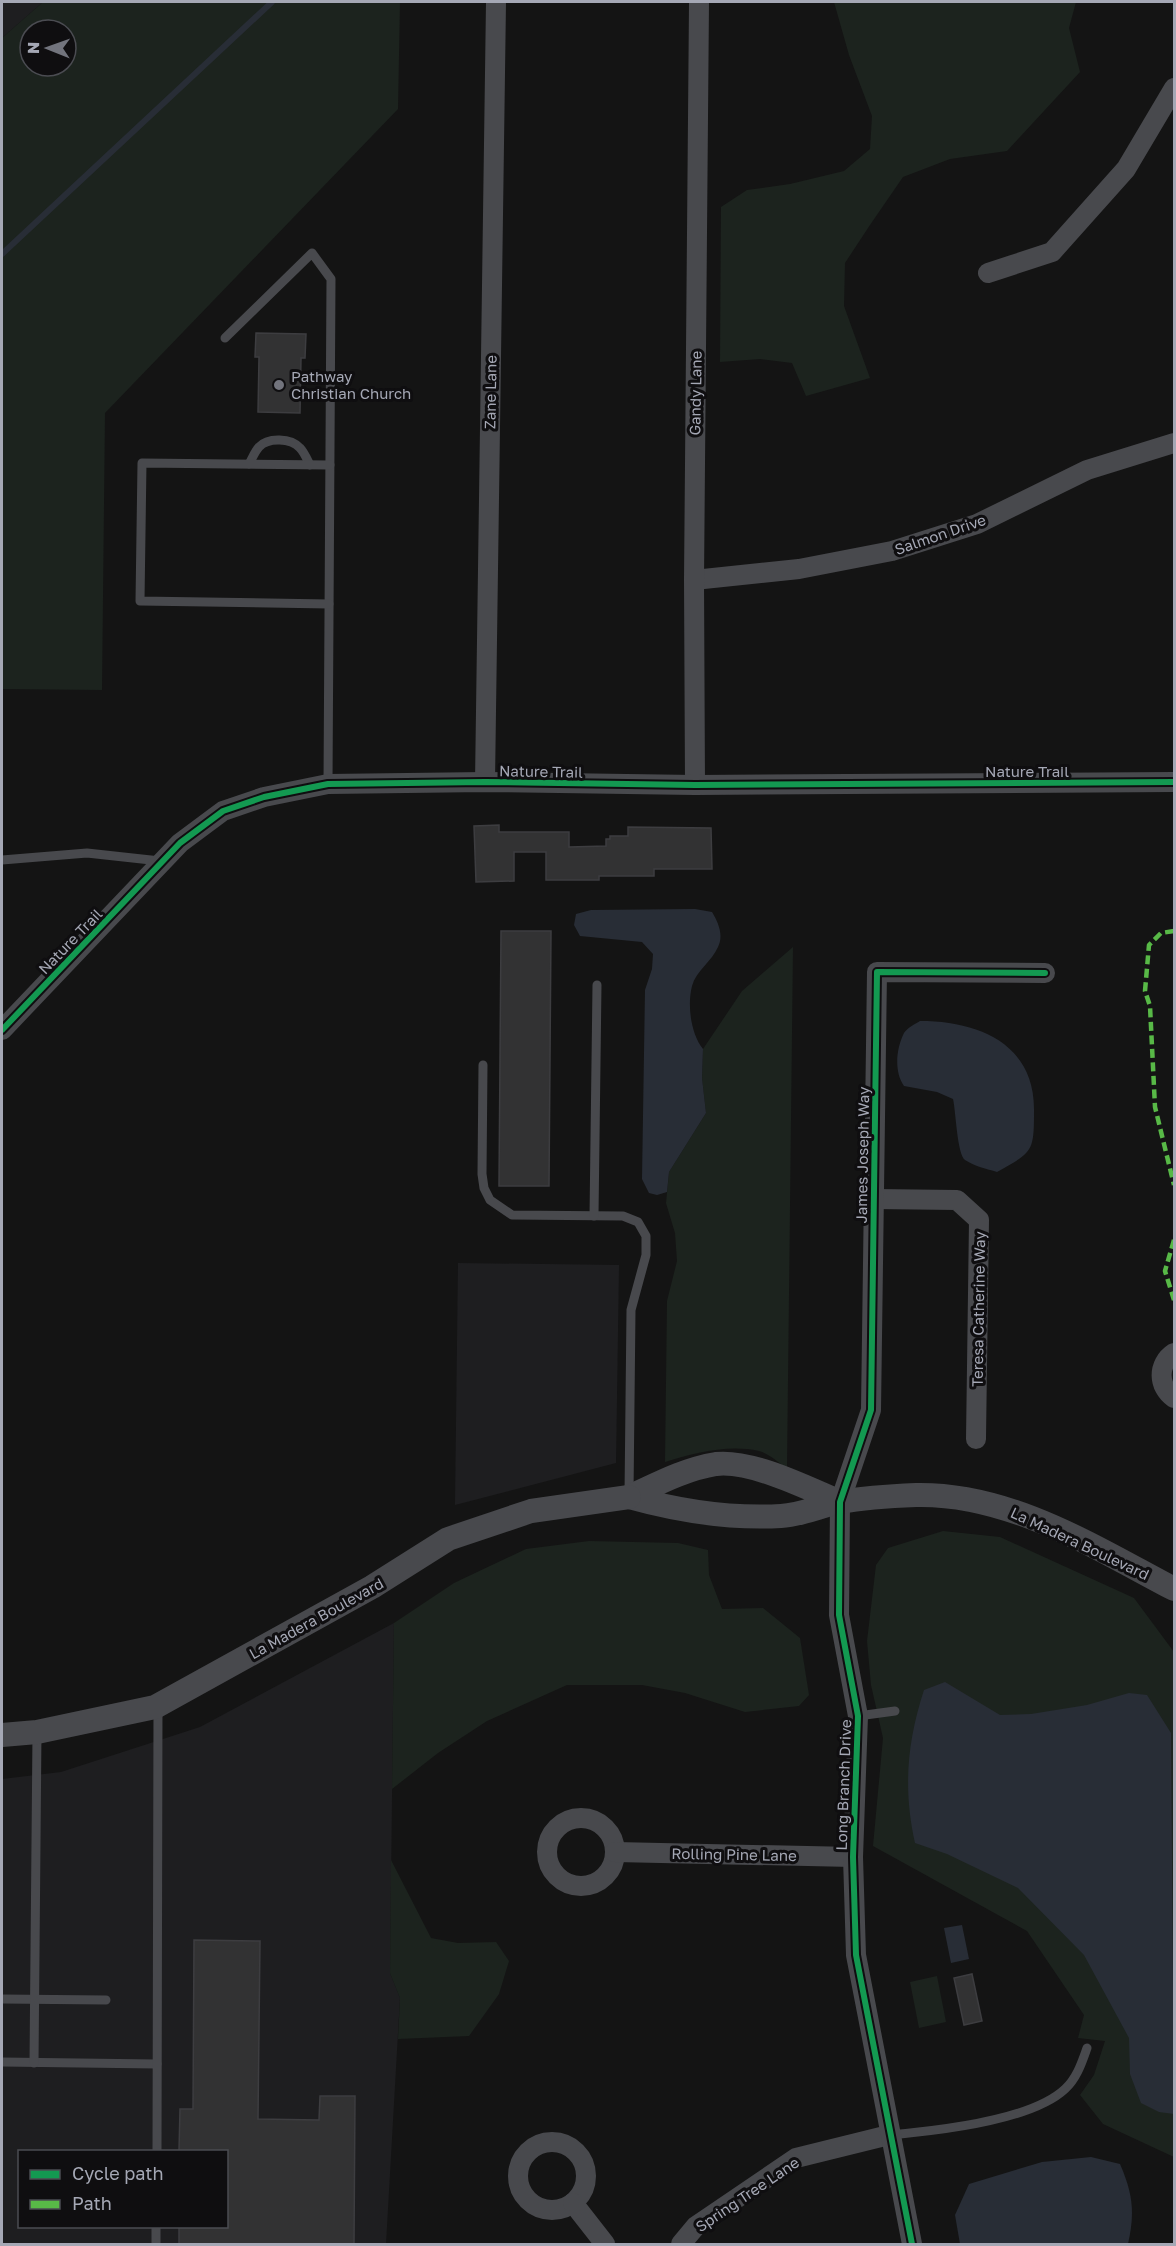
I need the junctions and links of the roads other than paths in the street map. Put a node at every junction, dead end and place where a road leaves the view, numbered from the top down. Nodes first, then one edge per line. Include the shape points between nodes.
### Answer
1 (496, 2) edge
2 (699, 2) edge
3 (1174, 88) edge
4 (988, 273) dead end
5 (225, 338) dead end
6 (1174, 443) edge
7 (249, 464) junction
8 (310, 465) junction
9 (330, 465) junction
10 (694, 580) junction
11 (329, 604) junction
12 (485, 782) junction
13 (1174, 782) edge
14 (328, 784) junction
15 (695, 785) junction
16 (2, 860) edge
17 (162, 862) junction
18 (1045, 973) dead end
19 (597, 985) dead end
20 (2, 1030) edge
21 (483, 1065) dead end
22 (874, 1199) junction
23 (594, 1216) junction
24 (1174, 1353) edge
25 (1174, 1398) edge
26 (976, 1438) dead end
27 (629, 1497) junction
28 (840, 1502) junction
29 (1174, 1589) edge
30 (158, 1705) junction
31 (895, 1711) dead end
32 (858, 1716) junction
33 (37, 1732) junction
34 (2, 1735) edge
35 (615, 1852) dead end
36 (853, 1857) junction
37 (2, 1999) edge
38 (34, 1999) junction
39 (106, 2000) dead end
40 (1087, 2048) dead end
41 (2, 2062) edge
42 (34, 2062) junction
43 (157, 2064) junction
44 (889, 2135) junction
45 (156, 2150) edge
46 (573, 2203) dead end
47 (156, 2228) edge
48 (156, 2244) edge
49 (605, 2244) edge
50 (681, 2244) edge
51 (912, 2244) edge

1 - 12 street, Zane Lane
2 - 10 street, Gandy Lane
3 - 4 street via 1126,169 1052,252
5 - 9 lane via 312,253 331,279
6 - 10 street, Salmon Drive via 1087,470 977,524 892,551 799,569
7 - 8 lane
7 - 8 lane via 258,447 280,440 300,447
7 - 11 lane via 142,463 140,601
8 - 9 lane
9 - 11 lane
10 - 15 street, Gandy Lane
11 - 14 lane
12 - 14 street, Nature Trail
12 - 15 street, Nature Trail
13 - 15 street, Nature Trail
14 - 17 street, Nature Trail via 264,797 223,811 180,843
16 - 17 lane via 87,853
17 - 20 street, Nature Trail
18 - 22 street, James Joseph Way via 877,972
19 - 23 lane
21 - 23 lane via 482,1174 490,1200 512,1215
22 - 26 street, Teresa Catherine Way via 957,1200 979,1220
22 - 28 street, James Joseph Way via 871,1410
23 - 27 lane via 623,1216 638,1222 646,1236 646,1255 631,1310
24 - 25 street via 1165,1362 1161,1379
27 - 28 street, La Madera Boulevard via 675,1510 723,1515 783,1516
27 - 28 street, La Madera Boulevard via 680,1473 718,1464 747,1467
27 - 30 street, La Madera Boulevard via 531,1511 448,1539 372,1587
28 - 29 street, La Madera Boulevard via 917,1495 1014,1509
28 - 32 street, Long Branch Drive via 839,1616
30 - 33 street, La Madera Boulevard
30 - 43 lane
31 - 32 lane
32 - 36 street, Long Branch Drive
33 - 34 street, La Madera Boulevard
33 - 38 lane
35 - 36 street, Rolling Pine Lane
36 - 44 street, Long Branch Drive via 856,1954
37 - 38 lane
38 - 39 lane
38 - 42 lane
40 - 44 lane via 1079,2070 1066,2088 1038,2107 924,2132
41 - 42 lane
42 - 43 lane
43 - 45 lane
44 - 50 street, Spring Tree Lane via 796,2158 696,2226
44 - 51 street, Long Branch Drive
46 - 49 street
47 - 48 lane

